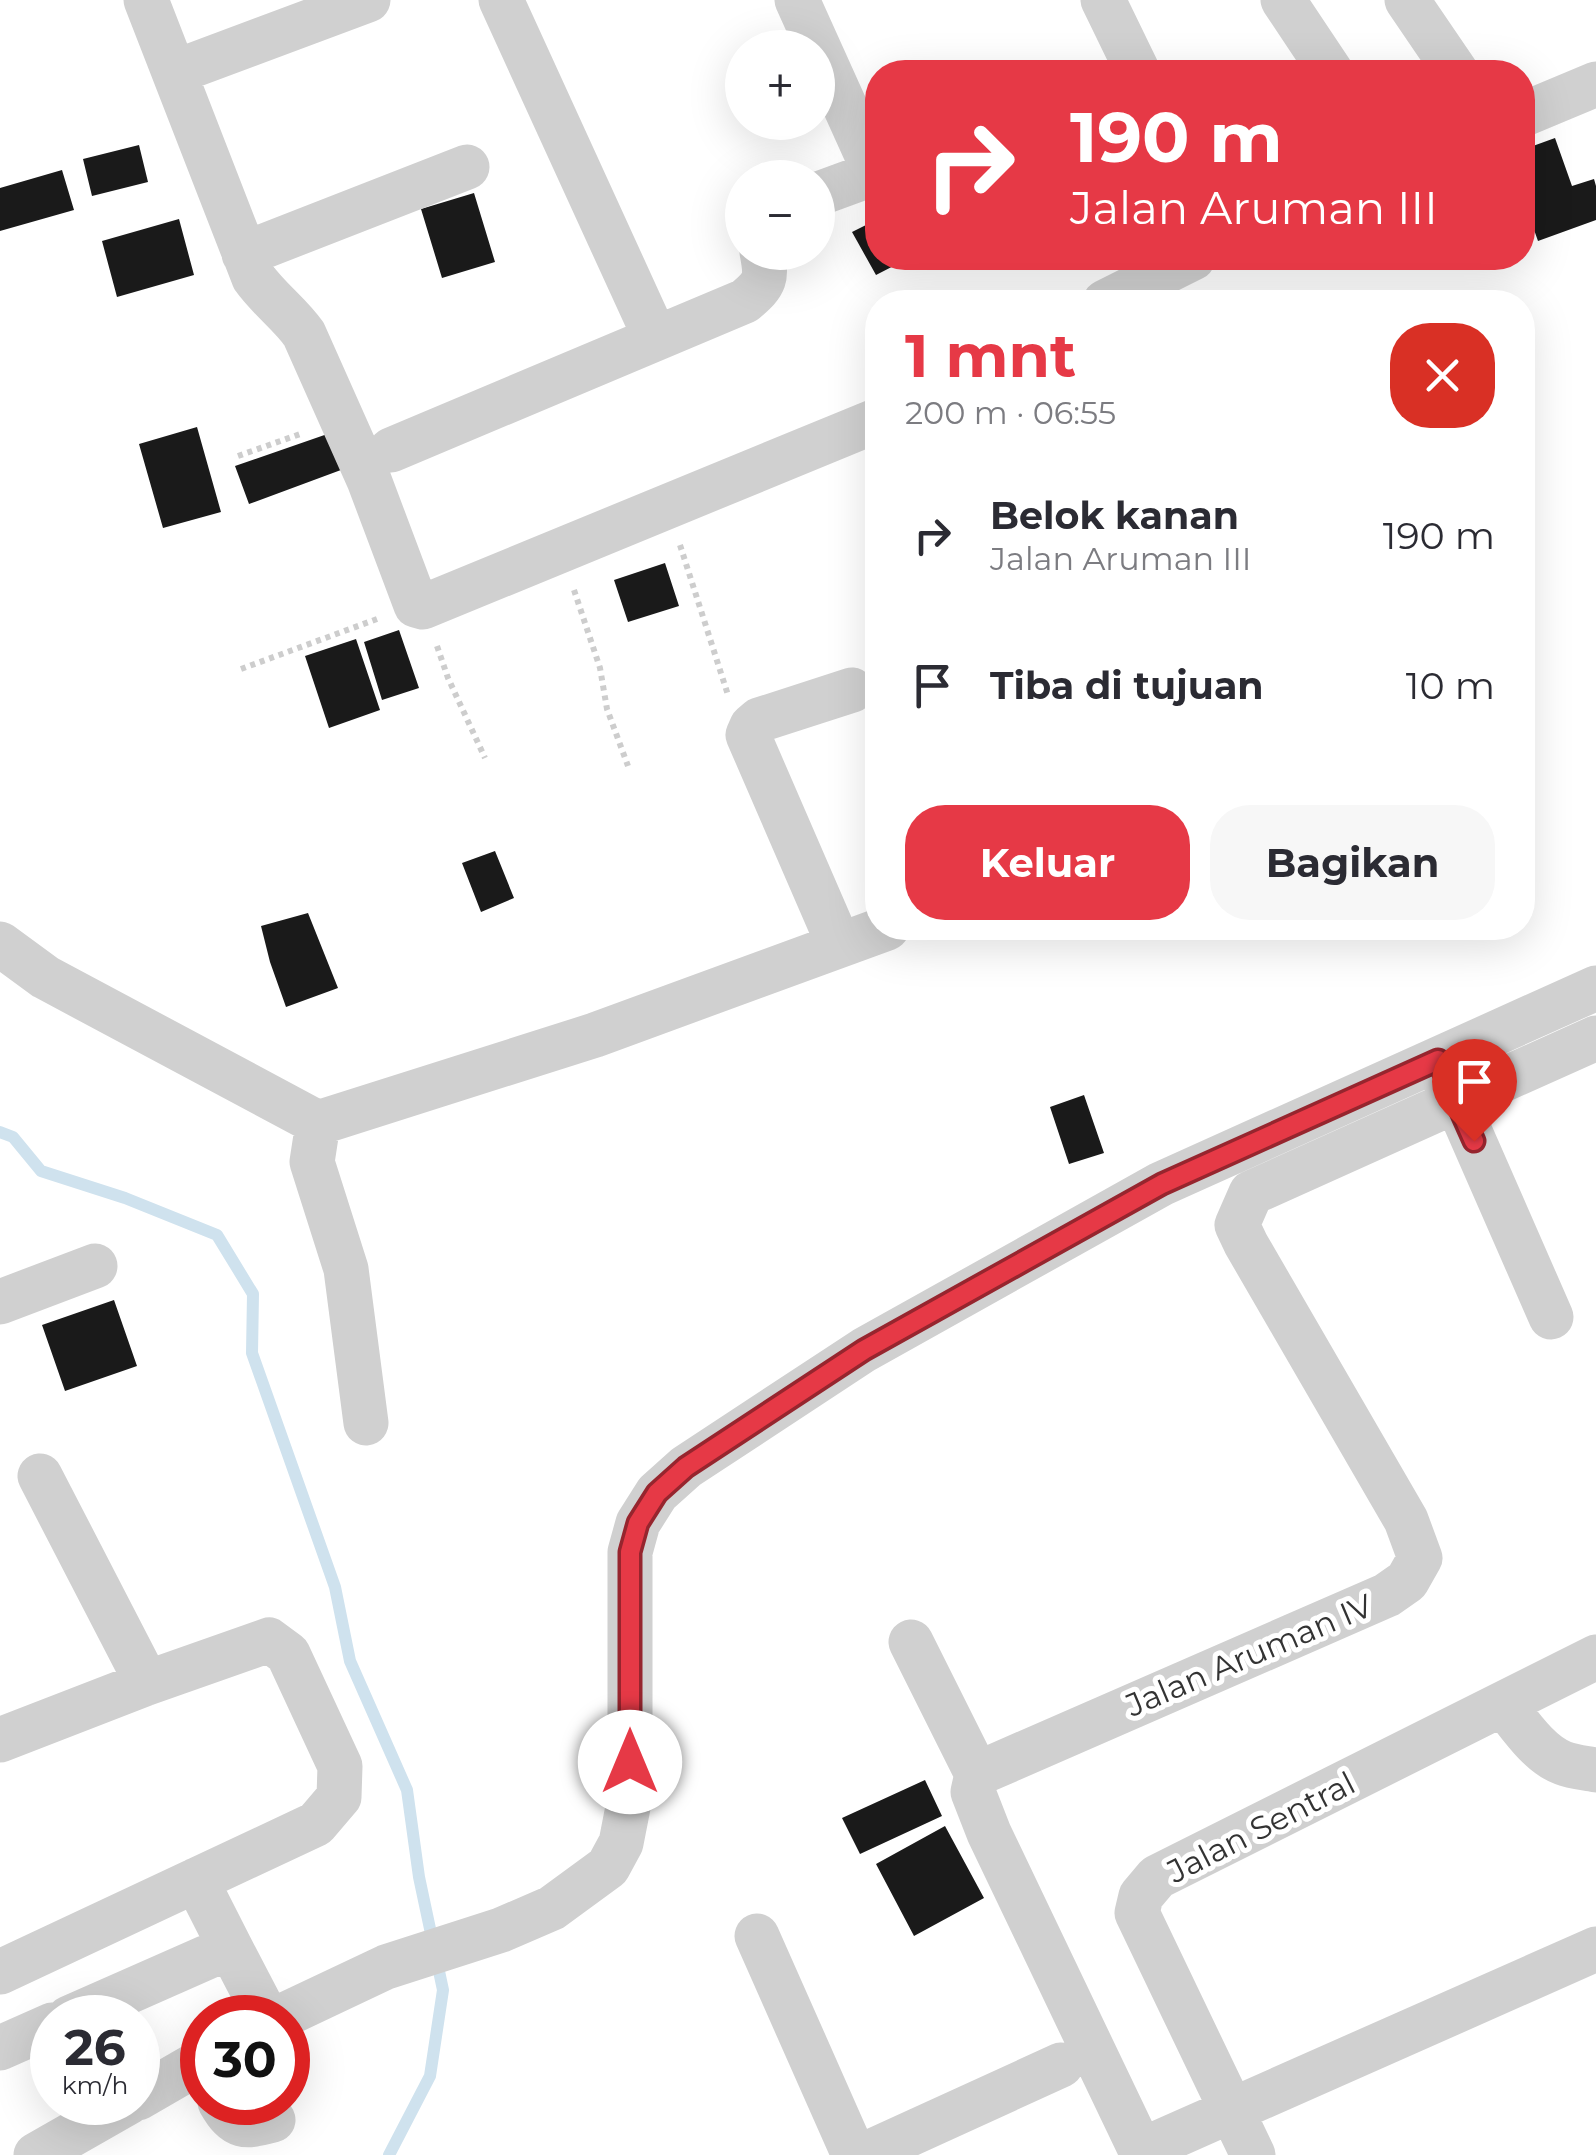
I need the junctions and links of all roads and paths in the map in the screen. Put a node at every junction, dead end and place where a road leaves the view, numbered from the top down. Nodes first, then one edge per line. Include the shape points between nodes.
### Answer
1 (146, 0) edge
2 (368, 0) edge
3 (500, 0) edge
4 (797, 0) edge
5 (1103, 0) edge
6 (1283, 0) edge
7 (1407, 0) edge
8 (1132, 60) edge
9 (1324, 60) edge
10 (1448, 60) edge
11 (175, 72) junction
12 (1596, 84) edge
13 (1535, 110) edge
14 (865, 148) edge
15 (467, 166) dead end
16 (865, 176) edge
17 (835, 188) edge
18 (244, 254) junction
19 (765, 270) edge
20 (1168, 270) edge
21 (1129, 290) edge
22 (655, 337) junction
23 (342, 420) junction
24 (865, 425) edge
25 (391, 450) dead end
26 (238, 456) dead end
27 (661, 510) junction
28 (561, 551) junction
29 (420, 606) junction
30 (241, 669) dead end
31 (852, 690) dead end
32 (729, 696) dead end
33 (484, 758) dead end
34 (628, 766) dead end
35 (865, 936) edge
36 (0, 944) edge
37 (839, 945) junction
38 (1596, 988) edge
39 (1596, 1038) edge
40 (1438, 1060) junction
41 (1457, 1102) junction
42 (318, 1124) junction
43 (95, 1266) dead end
44 (0, 1302) edge
45 (1550, 1317) dead end
46 (366, 1422) dead end
47 (40, 1476) dead end
48 (910, 1642) dead end
49 (1596, 1657) edge
50 (147, 1683) junction
51 (1504, 1705) junction
52 (0, 1740) edge
53 (1596, 1770) edge
54 (977, 1774) junction
55 (196, 1880) junction
56 (757, 1936) dead end
57 (230, 1947) junction
58 (1596, 1949) edge
59 (0, 1972) edge
60 (121, 1995) edge
61 (255, 1995) edge
62 (310, 2003) edge
63 (30, 2035) edge
64 (0, 2048) edge
65 (1076, 2057) junction
66 (1231, 2110) junction
67 (89, 2125) edge
68 (1150, 2149) edge
69 (36, 2155) edge
70 (854, 2155) edge
71 (864, 2155) edge
72 (1253, 2155) edge

1 - 11 street
2 - 11 street
3 - 22 street
4 - 14 street
5 - 8 street
6 - 9 street
7 - 10 street
11 - 18 street
12 - 13 street
15 - 18 street
16 - 17 street
18 - 23 street via 261,288 304,334
19 - 22 street via 760,288 745,300
20 - 21 street
22 - 25 street
23 - 26 path
23 - 29 street
24 - 27 street
27 - 28 street
27 - 32 path
28 - 29 street
28 - 34 path
29 - 30 path
29 - 33 path
31 - 37 street via 759,720 748,735
35 - 37 street
36 - 42 street via 46,977
37 - 42 street via 596,1035
38 - 40 street
39 - 41 street
40 - 41 street
40 - 62 street via 1162,1184 864,1350 686,1467 657,1493 630,1552 630,1798 621,1843 608,1867 552,1908 386,1966
41 - 45 street
41 - 54 street, Jalan Aruman IV via 1251,1194 1237,1225 1406,1520 1420,1558 1407,1580 1386,1595
42 - 46 street via 312,1162 346,1269
43 - 44 street
47 - 50 street
48 - 54 street
49 - 51 street, Jalan Sentral
50 - 52 street
50 - 55 street via 270,1640 288,1654 340,1766 339,1797 316,1824
51 - 53 street via 1554,1758
51 - 66 street, Jalan Sentral via 1157,1877 1141,1896 1137,1913
54 - 65 street via 972,1792
55 - 57 street
55 - 59 street
56 - 70 street
57 - 60 street
57 - 61 street
58 - 66 street
63 - 64 street
65 - 68 street
65 - 71 street
66 - 68 street
66 - 72 street, Jalan Sentral
67 - 69 street

